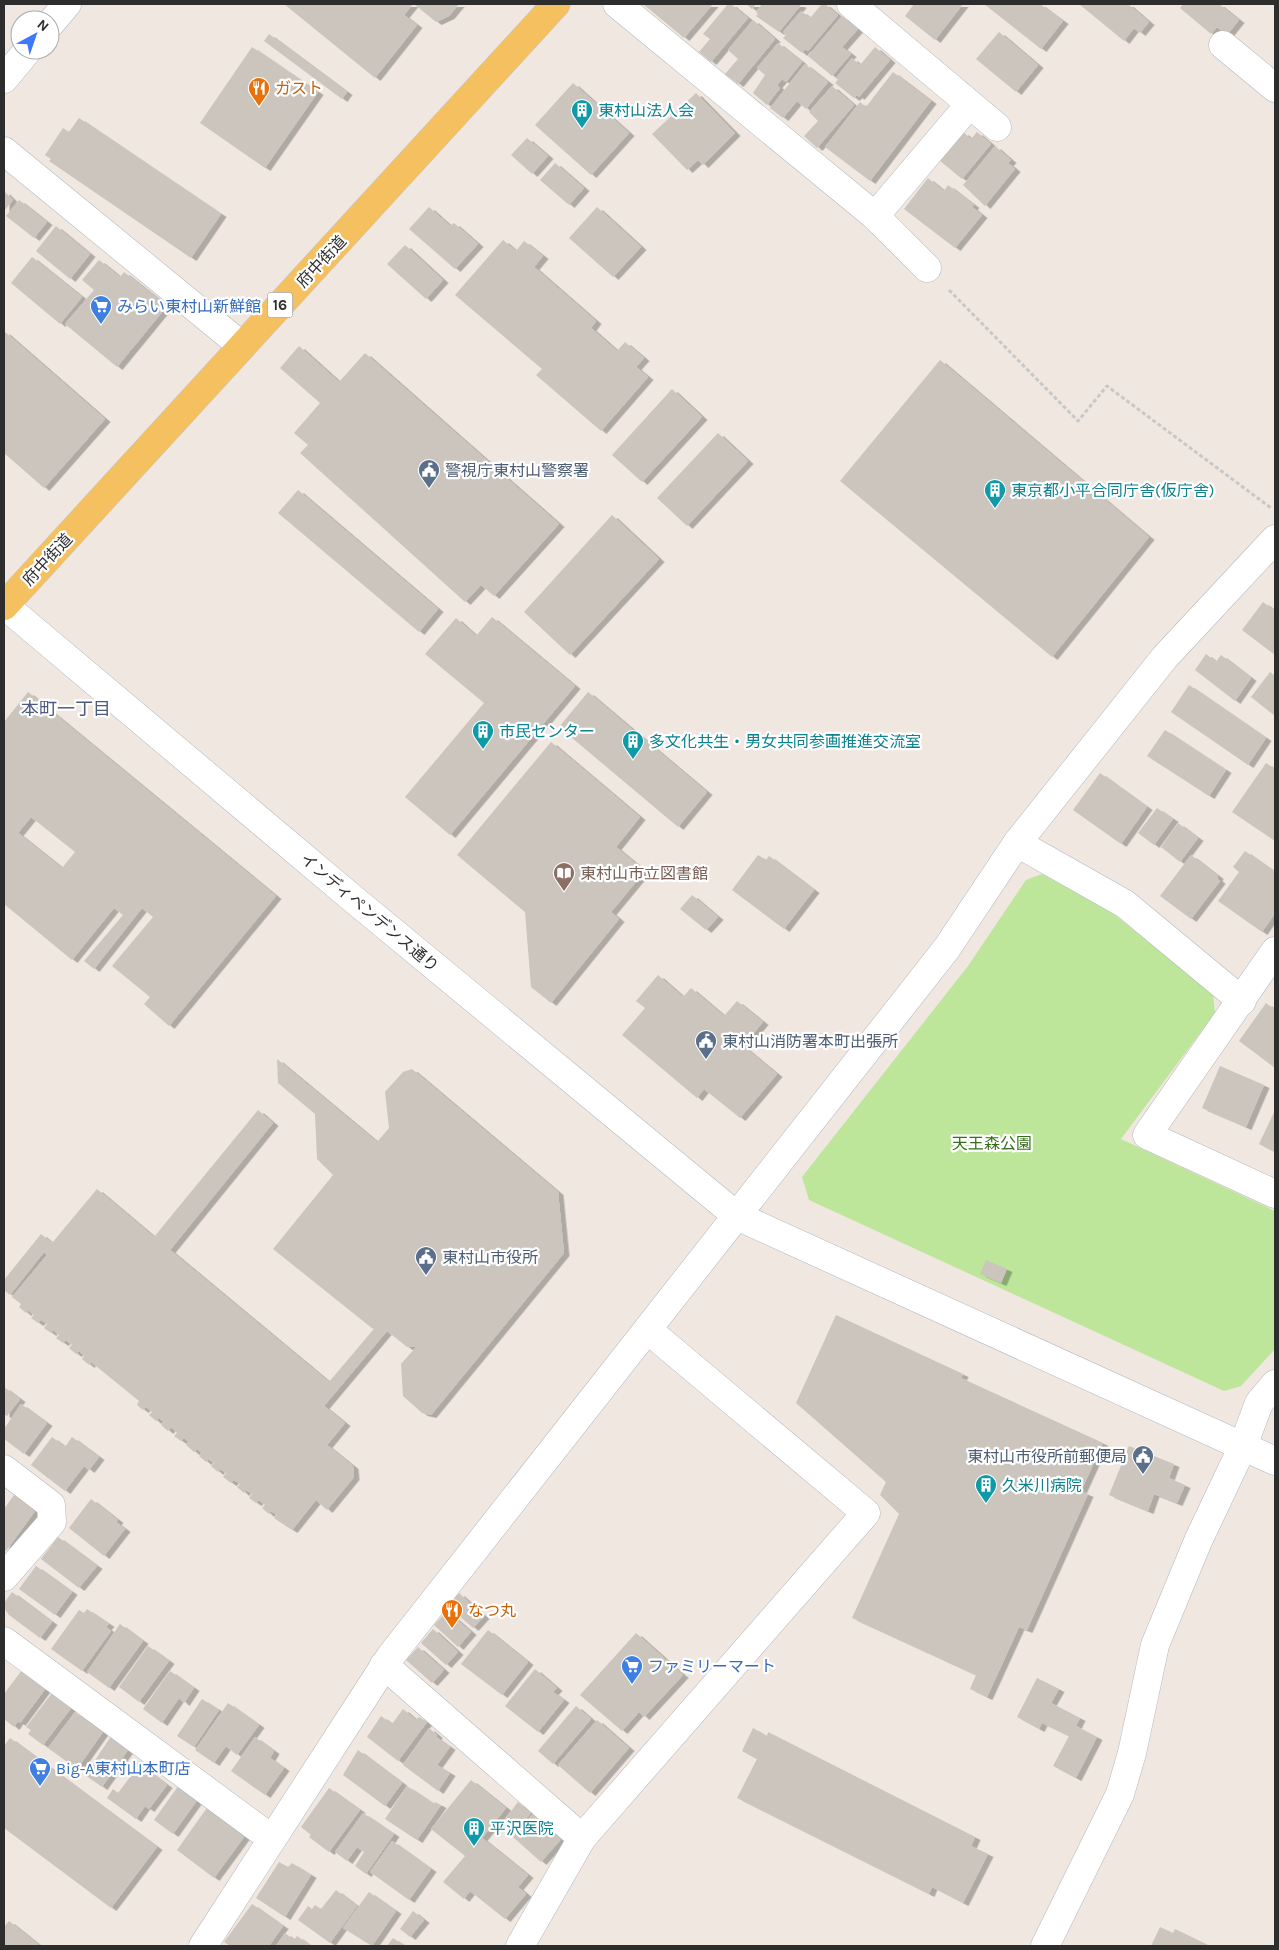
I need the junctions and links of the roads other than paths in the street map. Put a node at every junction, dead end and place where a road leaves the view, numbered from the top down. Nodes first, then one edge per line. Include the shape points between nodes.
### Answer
1 (556, 4) edge
2 (617, 4) edge
3 (851, 4) edge
4 (1222, 45) dead end
5 (20, 60) edge
6 (4, 79) edge
7 (1275, 88) edge
8 (969, 105) junction
9 (997, 127) dead end
10 (4, 151) edge
11 (875, 216) junction
12 (927, 268) road end
13 (242, 346) junction
14 (1275, 539) edge
15 (4, 606) edge
16 (1017, 843) junction
17 (1275, 951) edge
18 (1242, 1001) junction
19 (1275, 1194) edge
20 (737, 1216) junction
21 (648, 1330) junction
22 (1275, 1384) edge
23 (1243, 1446) junction
24 (1275, 1461) edge
25 (4, 1469) edge
26 (4, 1576) edge
27 (4, 1641) edge
28 (384, 1665) junction
29 (582, 1838) junction
30 (272, 1839) junction
31 (203, 1946) edge
32 (520, 1946) edge
33 (1044, 1946) edge

1 - 13 main road, 府中街道 / 16
2 - 11 street
3 - 8 street
4 - 7 street
5 - 6 street
8 - 9 street
8 - 11 street
10 - 13 street
11 - 12 street
13 - 15 main road, 府中街道 / 16
14 - 16 street via 1164,657
15 - 20 street, インディペンデンス通り
16 - 18 street via 1125,904
16 - 20 street via 947,948
17 - 18 street
18 - 19 street via 1147,1136
20 - 21 street
20 - 23 street, インディペンデンス通り
21 - 28 street
21 - 29 street via 866,1513
22 - 23 street via 1259,1403
23 - 24 street, インディペンデンス通り
23 - 33 street via 1198,1541 1155,1645 1120,1794
25 - 26 street via 51,1505 52,1522
27 - 30 street
28 - 29 street
28 - 30 street
29 - 32 street
30 - 31 street

